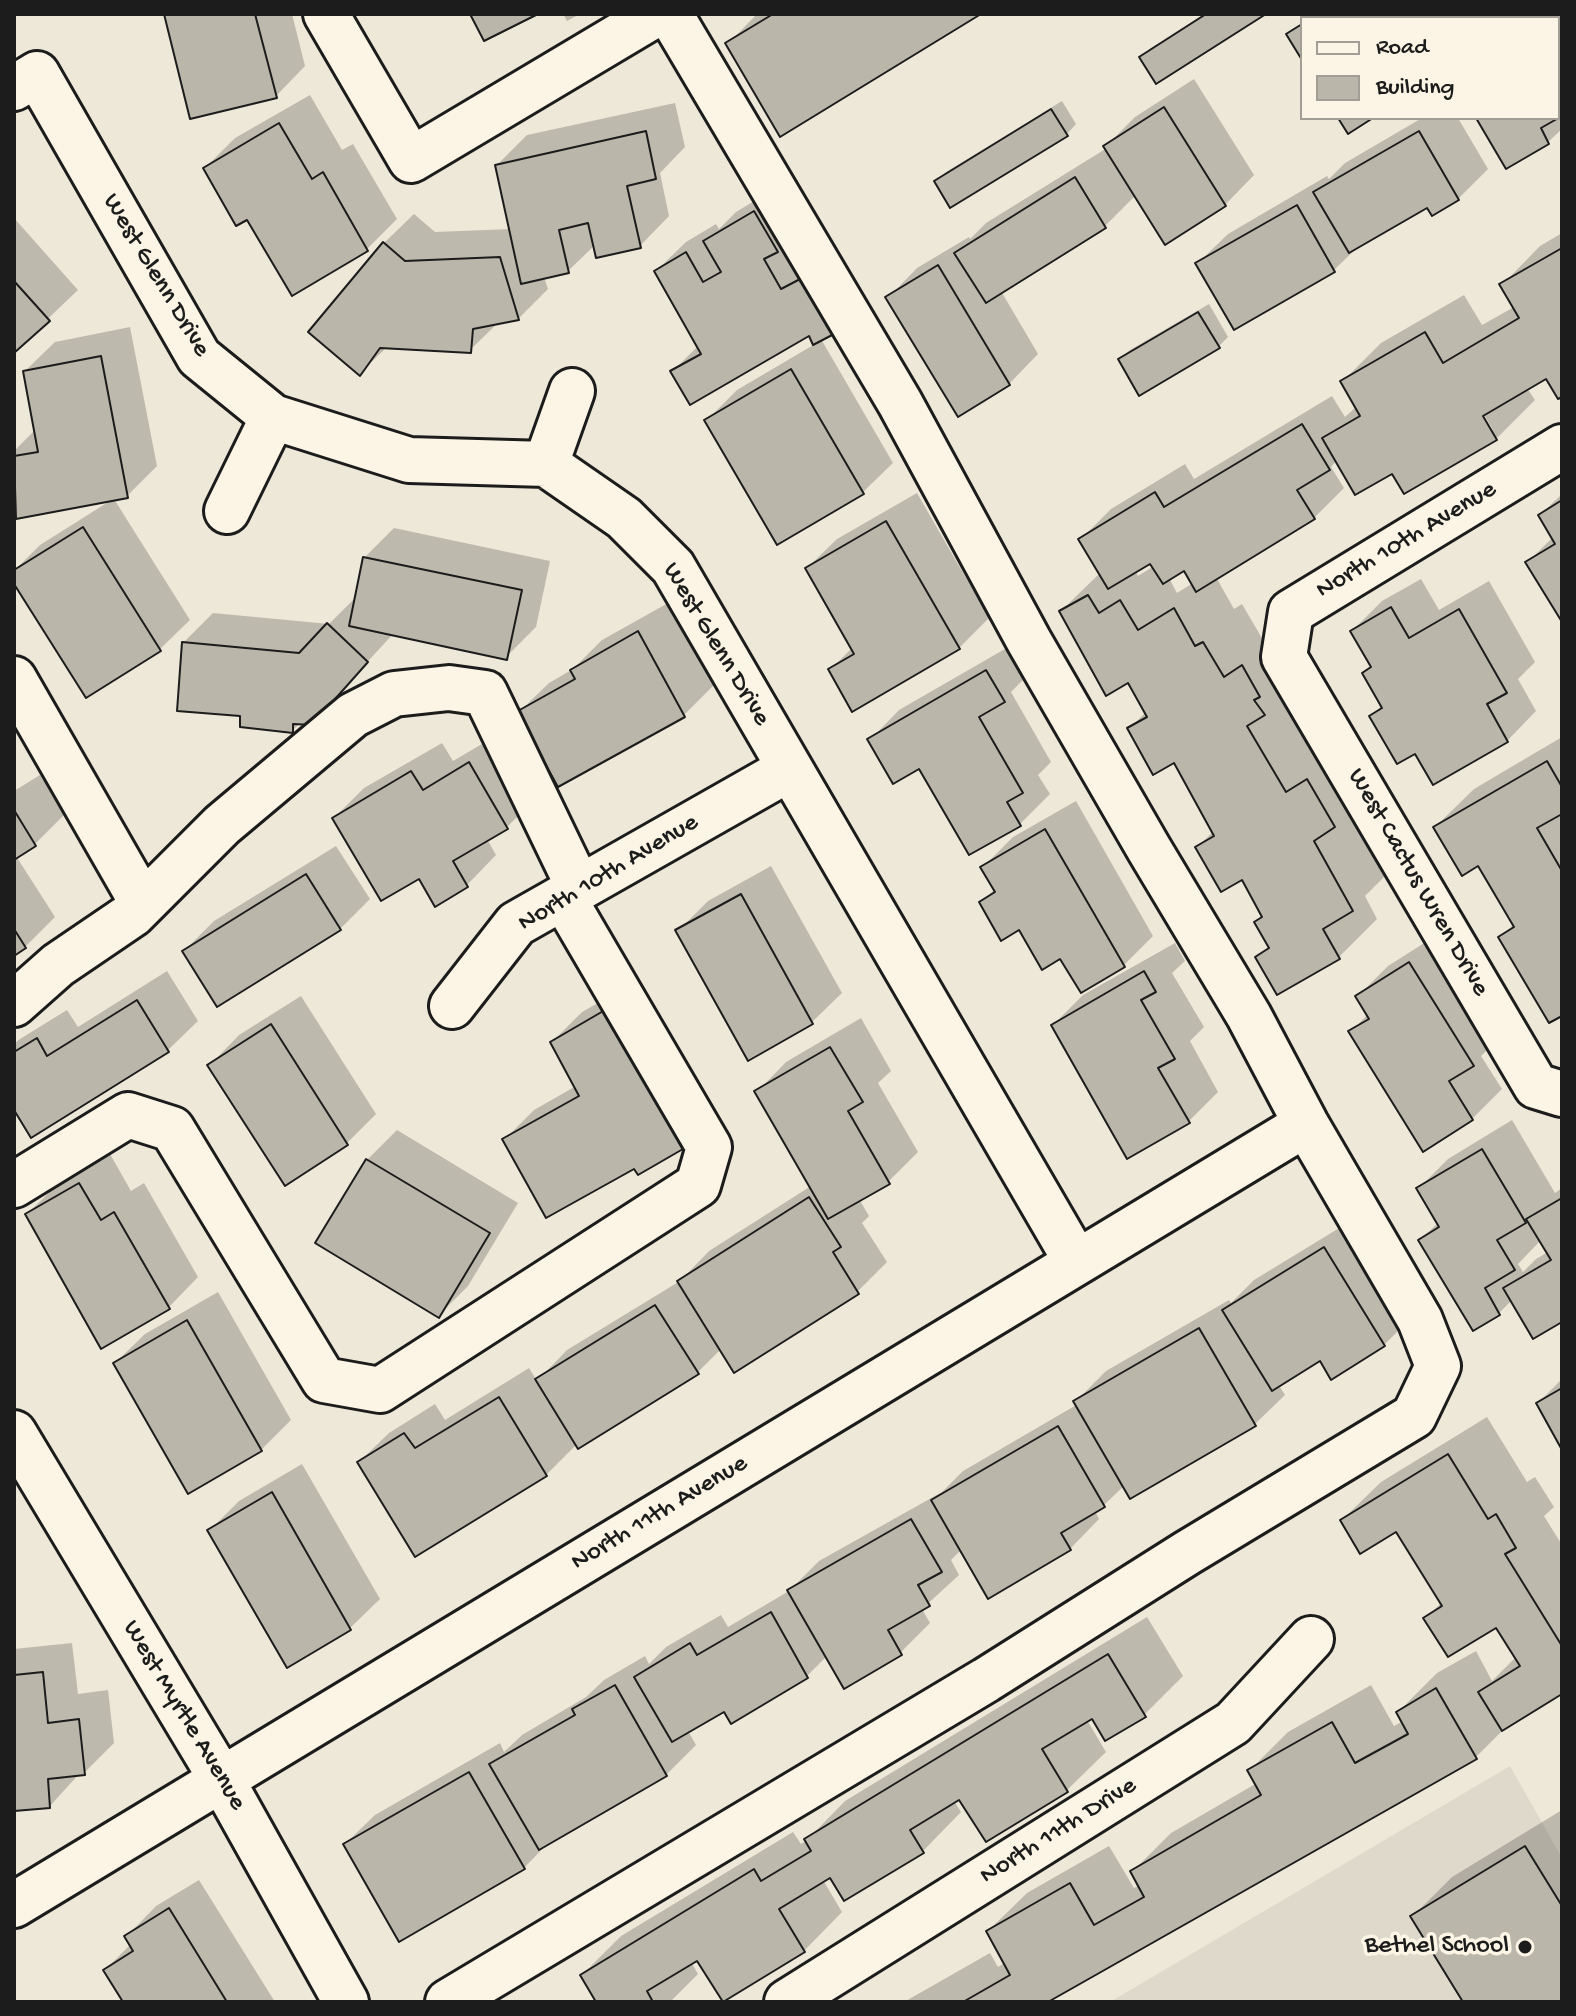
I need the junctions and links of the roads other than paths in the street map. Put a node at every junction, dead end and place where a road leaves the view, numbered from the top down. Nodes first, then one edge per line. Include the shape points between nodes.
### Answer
1 (326, 14) edge
2 (656, 14) edge
3 (670, 14) edge
4 (25, 81) edge
5 (572, 391) dead end
6 (273, 417) junction
7 (1562, 447) edge
8 (546, 464) junction
9 (227, 511) dead end
10 (1284, 657) joint
11 (14, 679) edge
12 (789, 769) junction
13 (571, 893) junction
14 (143, 904) junction
15 (14, 1004) edge
16 (452, 1006) dead end
17 (1562, 1094) edge
18 (1306, 1124) junction
19 (14, 1185) edge
20 (1076, 1261) junction
21 (14, 1433) edge
22 (1311, 1639) dead end
23 (222, 1780) junction
24 (14, 1905) edge
25 (346, 2002) edge
26 (448, 2002) edge
27 (787, 2002) edge

1 - 2 street via 411,160
3 - 18 street via 900,403 1029,641 1249,1016
4 - 6 street, West Glenn Drive via 199,357
5 - 8 street
6 - 8 street, West Glenn Drive via 409,460
6 - 9 street
7 - 10 street, North 10th Avenue via 1291,612
8 - 12 street, West Glenn Drive via 624,518 673,567
10 - 17 street, West Cactus Wren Drive via 1536,1086
11 - 14 street
12 - 13 street, North 10th Avenue
12 - 20 street, West Glenn Drive
13 - 14 street via 485,693 449,688 394,694 353,715 222,825
13 - 16 street, North 10th Avenue via 516,924
13 - 19 street via 709,1147 698,1185 380,1390 324,1380 172,1129 128,1115
14 - 15 street
18 - 20 street, North 11th Avenue
18 - 26 street via 1420,1320 1438,1366 1414,1416
20 - 23 street, North 11th Avenue
21 - 23 street, West Myrtle Avenue
22 - 27 street, North 11th Drive via 1233,1723
23 - 24 street, North 11th Avenue
23 - 25 street, West Myrtle Avenue

